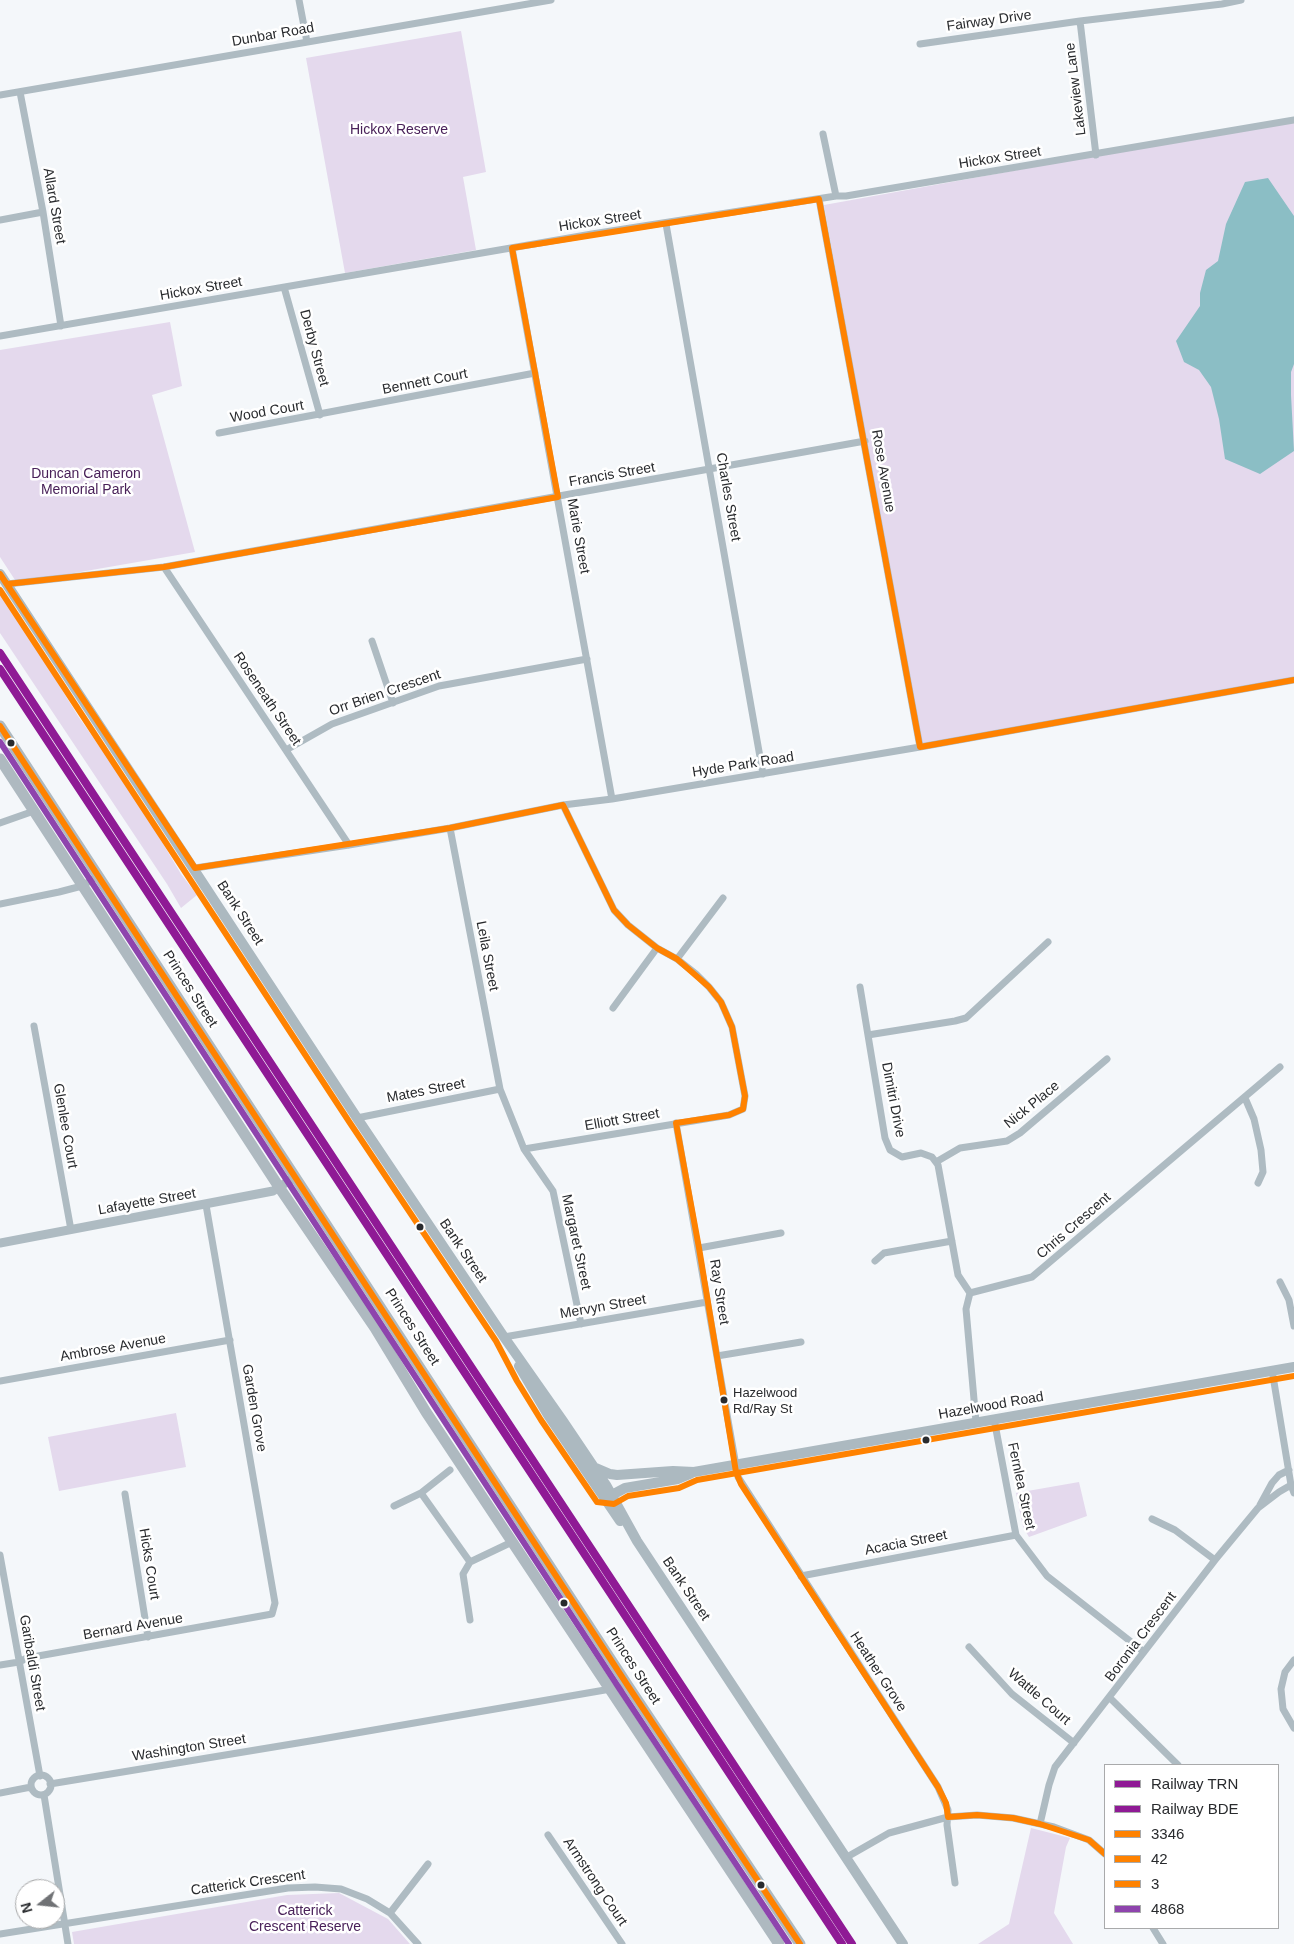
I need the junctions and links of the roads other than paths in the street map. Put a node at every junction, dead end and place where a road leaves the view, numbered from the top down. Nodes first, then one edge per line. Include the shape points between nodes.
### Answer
1 (299, 0) edge
2 (550, 0) edge
3 (1241, 0) edge
4 (1080, 21) junction
5 (306, 42) junction
6 (920, 44) dead end
7 (20, 92) junction
8 (0, 95) edge
9 (1294, 120) edge
10 (823, 134) dead end
11 (1096, 155) junction
12 (836, 196) junction
13 (820, 199) junction
14 (43, 212) junction
15 (0, 220) edge
16 (666, 224) junction
17 (512, 248) junction
18 (284, 287) junction
19 (61, 326) junction
20 (0, 336) edge
21 (535, 373) junction
22 (320, 415) junction
23 (219, 433) dead end
24 (865, 441) junction
25 (710, 469) junction
26 (558, 497) junction
27 (164, 567) junction
28 (0, 574) edge
29 (7, 584) junction
30 (372, 641) dead end
31 (587, 659) junction
32 (1294, 680) edge
33 (393, 703) junction
34 (0, 726) edge
35 (920, 748) junction
36 (286, 750) junction
37 (0, 759) edge
38 (763, 774) junction
39 (612, 799) junction
40 (563, 805) junction
41 (34, 812) junction
42 (0, 823) edge
43 (450, 828) junction
44 (349, 845) junction
45 (195, 868) junction
46 (98, 876) junction
47 (82, 886) junction
48 (723, 898) dead end
49 (0, 904) edge
50 (1048, 942) dead end
51 (657, 948) junction
52 (677, 959) junction
53 (860, 987) dead end
54 (613, 1008) dead end
55 (34, 1026) dead end
56 (868, 1035) junction
57 (1107, 1059) dead end
58 (1280, 1067) dead end
59 (500, 1089) junction
60 (1245, 1098) junction
61 (357, 1118) junction
62 (676, 1123) junction
63 (524, 1149) junction
64 (936, 1162) junction
65 (295, 1177) junction
66 (1258, 1183) dead end
67 (279, 1187) junction
68 (206, 1205) junction
69 (71, 1230) junction
70 (782, 1233) dead end
71 (952, 1241) junction
72 (0, 1243) edge
73 (699, 1248) junction
74 (875, 1261) dead end
75 (1280, 1282) dead end
76 (970, 1293) junction
77 (707, 1302) junction
78 (581, 1324) junction
79 (1294, 1326) edge
80 (504, 1337) junction
81 (230, 1340) junction
82 (801, 1342) dead end
83 (717, 1356) junction
84 (1294, 1367) edge
85 (1272, 1370) junction
86 (0, 1381) edge
87 (994, 1419) junction
88 (976, 1422) junction
89 (593, 1466) junction
90 (736, 1466) junction
91 (450, 1470) dead end
92 (1289, 1470) junction
93 (694, 1472) junction
94 (617, 1476) junction
95 (1293, 1489) edge
96 (607, 1492) junction
97 (421, 1493) junction
98 (125, 1494) dead end
99 (394, 1506) dead end
100 (1258, 1508) junction
101 (1152, 1519) dead end
102 (1016, 1535) junction
103 (512, 1542) junction
104 (0, 1555) edge
105 (1215, 1560) junction
106 (470, 1562) junction
107 (801, 1576) junction
108 (272, 1614) joint
109 (470, 1620) dead end
110 (148, 1638) junction
111 (969, 1647) dead end
112 (1144, 1652) junction
113 (1294, 1660) edge
114 (19, 1662) junction
115 (0, 1665) edge
116 (628, 1686) junction
117 (609, 1690) junction
118 (1110, 1698) junction
119 (1294, 1728) edge
120 (1074, 1743) junction
121 (1177, 1764) edge
122 (40, 1776) junction
123 (50, 1784) junction
124 (31, 1788) junction
125 (0, 1793) edge
126 (44, 1795) junction
127 (948, 1817) junction
128 (1040, 1824) junction
129 (548, 1835) dead end
130 (1104, 1853) edge
131 (847, 1857) junction
132 (428, 1864) dead end
133 (58, 1879) edge
134 (955, 1883) dead end
135 (390, 1913) junction
136 (65, 1925) joint
137 (36, 1929) edge
138 (1154, 1929) edge
139 (0, 1934) edge
140 (68, 1944) edge
141 (418, 1944) edge
142 (622, 1944) edge
143 (779, 1944) edge
144 (800, 1944) edge
145 (903, 1944) edge
146 (1163, 1944) edge

1 - 5 street
2 - 5 street, Dunbar Road
3 - 4 street, Fairway Drive
4 - 6 street, Fairway Drive
4 - 11 street, Lakeview Lane
5 - 7 street, Dunbar Road
7 - 8 street, Dunbar Road
7 - 14 street, Allard Street
9 - 11 street, Hickox Street
10 - 12 street
11 - 12 street, Hickox Street
12 - 13 street, Hickox Street
13 - 16 street, Hickox Street
13 - 24 street, Rose Avenue
14 - 15 street
14 - 19 street, Allard Street
16 - 17 street, Hickox Street
16 - 25 street, Charles Street
17 - 18 street, Hickox Street
17 - 21 street, Marie Street
18 - 19 street, Hickox Street
18 - 22 street, Derby Street
19 - 20 street, Hickox Street
21 - 22 street, Bennett Court
21 - 26 street, Marie Street
22 - 23 street, Wood Court
24 - 25 street, Francis Street
24 - 35 street, Rose Avenue
25 - 26 street, Francis Street
25 - 38 street, Charles Street
26 - 27 street, Francis Street
26 - 31 street, Marie Street
27 - 29 street, Francis Street
27 - 36 street, Roseneath Street
28 - 29 main road, Bank Street
29 - 45 main road, Bank Street
30 - 33 street
31 - 33 street, Orr Brien Crescent via 439,686
31 - 39 street, Marie Street
32 - 35 street, Hyde Park Road
33 - 36 street, Orr Brien Crescent via 332,724
34 - 46 highway, Princes Street
35 - 38 street, Hyde Park Road
36 - 44 street, Roseneath Street
37 - 41 highway
38 - 39 street, Hyde Park Road
39 - 40 street, Hyde Park Road
40 - 43 street, Hyde Park Road
40 - 51 street, Elliott Street via 614,910
41 - 42 street
41 - 47 highway
43 - 44 street, Hyde Park Road
43 - 59 street, Leila Street
44 - 45 street, Hyde Park Road
45 - 61 main road, Bank Street
46 - 47 street
46 - 65 highway, Princes Street
47 - 49 street
47 - 67 highway
48 - 52 street
50 - 56 street via 966,1018
51 - 52 street, Elliott Street
51 - 54 street
52 - 62 street, Elliott Street via 709,986 721,1002 732,1026 745,1096 743,1109 729,1115
53 - 56 street, Dimitri Drive
55 - 69 street, Glenlee Court
56 - 64 street, Dimitri Drive via 890,1150 902,1157 921,1153
57 - 64 street, Nick Place via 1007,1141 960,1148
58 - 60 street, Chris Crescent
59 - 61 street, Mates Street
59 - 63 street, Margaret Street
60 - 66 street via 1261,1150 1263,1172
60 - 76 street, Chris Crescent via 1032,1277
61 - 80 main road, Bank Street
62 - 63 street, Elliott Street
62 - 73 street, Ray Street
63 - 78 street, Margaret Street via 553,1191
64 - 71 street
65 - 67 street, Lafayette Street
65 - 116 highway, Princes Street
67 - 68 street, Lafayette Street
67 - 103 highway via 375,1328
68 - 69 street, Lafayette Street
68 - 81 street, Garden Grove
69 - 72 street, Lafayette Street
70 - 73 street
71 - 74 street via 884,1253
71 - 76 street via 958,1275
73 - 77 street, Ray Street
75 - 79 street via 1289,1300
76 - 88 street via 966,1309
77 - 78 street, Mervyn Street
77 - 83 street, Ray Street
78 - 80 street, Mervyn Street
80 - 89 main road, Bank Street
80 - 96 main road via 548,1415
81 - 86 street, Ambrose Avenue
81 - 108 street, Garden Grove via 274,1603
82 - 83 street
83 - 90 street, Ray Street
84 - 85 main road, Hazelwood Road
85 - 87 main road, Hazelwood Road
85 - 92 street
87 - 88 main road, Hazelwood Road
87 - 102 street, Fernlea Street
88 - 90 main road, Hazelwood Road
89 - 94 main road
89 - 96 main road, Bank Street
90 - 93 main road, Hazelwood Road
90 - 107 street, Heather Grove via 741,1484
91 - 97 street
92 - 95 street
92 - 100 street via 1272,1483
93 - 94 main road
93 - 96 main road
94 - 96 main road
95 - 100 street, Boronia Crescent via 1279,1492
96 - 131 main road, Bank Street
97 - 99 street
97 - 106 street
98 - 110 street, Hicks Court
100 - 105 street, Boronia Crescent
101 - 105 street via 1175,1530
102 - 107 street, Acacia Street
102 - 112 street, Fernlea Street via 1047,1576
103 - 106 street
103 - 117 highway
104 - 114 street, Garibaldi Street
105 - 112 street, Boronia Crescent
106 - 109 street via 463,1574
107 - 127 street, Heather Grove via 938,1787 946,1803
108 - 110 street, Bernard Avenue
110 - 114 street, Bernard Avenue
111 - 120 street, Wattle Court via 1012,1694
112 - 118 street, Boronia Crescent
113 - 119 street via 1285,1672 1281,1689 1283,1709
114 - 115 street, Bernard Avenue
114 - 122 street, Garibaldi Street
116 - 117 street, Washington Street
116 - 144 highway, Princes Street
117 - 123 street, Washington Street
117 - 143 highway
118 - 120 street, Boronia Crescent
118 - 121 street
120 - 128 street, Boronia Crescent via 1056,1767
122 - 123 street via 47,1778
122 - 124 street via 32,1781
123 - 126 street
124 - 125 street
124 - 126 street via 34,1793
126 - 133 street
127 - 128 street via 977,1815
127 - 131 street via 889,1834
127 - 134 street, Heather Grove via 946,1825
128 - 130 street via 1089,1840
129 - 142 street, Armstrong Court
131 - 145 main road, Bank Street
132 - 135 street
135 - 136 street, Catterick Crescent via 367,1899 340,1889 315,1887 288,1888
135 - 141 street, Catterick Crescent
136 - 140 street
137 - 139 street, Catterick Crescent
138 - 146 street

